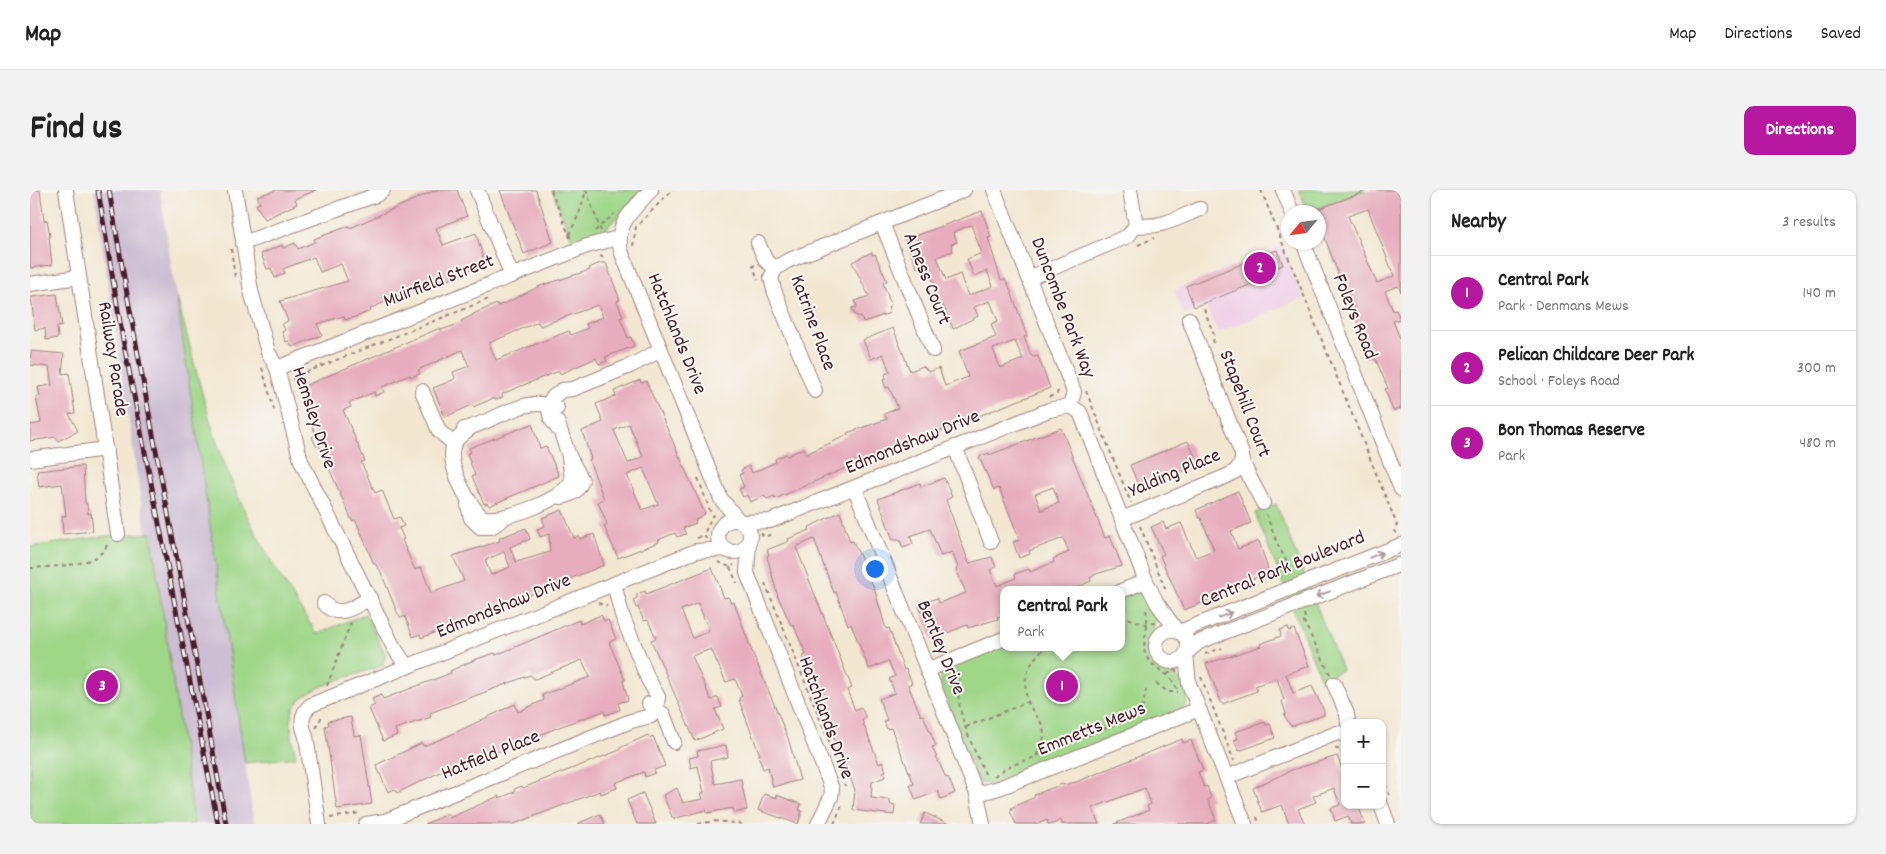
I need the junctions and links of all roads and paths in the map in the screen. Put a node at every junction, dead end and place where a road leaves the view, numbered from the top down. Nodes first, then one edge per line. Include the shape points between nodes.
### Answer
1 (66, 190) edge
2 (235, 190) edge
3 (372, 190) edge
4 (383, 190) edge
5 (477, 190) edge
6 (551, 190) edge
7 (586, 190) edge
8 (651, 190) edge
9 (672, 190) edge
10 (964, 190) edge
11 (994, 190) edge
12 (1130, 190) edge
13 (1261, 190) edge
14 (1283, 190) edge
15 (359, 200) junction
16 (1289, 205) edge
17 (1200, 209) dead end
18 (617, 211) dead end
19 (882, 223) junction
20 (1136, 225) junction
21 (600, 228) junction
22 (592, 232) dead end
23 (569, 235) junction
24 (578, 238) dead end
25 (618, 238) junction
26 (758, 242) dead end
27 (243, 243) junction
28 (1306, 250) edge
29 (598, 255) dead end
30 (637, 255) dead end
31 (607, 259) dead end
32 (776, 268) junction
33 (512, 276) junction
34 (79, 277) junction
35 (1029, 278) junction
36 (30, 284) edge
37 (497, 296) dead end
38 (1189, 319) dead end
39 (933, 350) dead end
40 (662, 353) junction
41 (283, 365) junction
42 (296, 377) junction
43 (1060, 386) dead end
44 (291, 387) dead end
45 (1085, 388) dead end
46 (422, 390) dead end
47 (815, 391) dead end
48 (1048, 398) dead end
49 (1070, 406) junction
50 (552, 407) junction
51 (450, 441) junction
52 (955, 447) junction
53 (106, 449) junction
54 (30, 460) edge
55 (1241, 463) junction
56 (854, 489) junction
57 (1401, 489) edge
58 (1128, 497) junction
59 (721, 499) junction
60 (1263, 503) dead end
61 (1136, 507) junction
62 (1122, 519) junction
63 (740, 521) junction
64 (719, 532) junction
65 (760, 533) junction
66 (113, 535) joint
67 (991, 542) dead end
68 (1401, 544) edge
69 (727, 550) junction
70 (696, 551) junction
71 (1401, 564) edge
72 (730, 567) dead end
73 (30, 568) edge
74 (747, 573) junction
75 (1146, 581) junction
76 (610, 586) junction
77 (738, 587) dead end
78 (1125, 589) edge
79 (365, 601) junction
80 (1157, 602) junction
81 (324, 603) dead end
82 (590, 607) dead end
83 (613, 610) junction
84 (1125, 617) edge
85 (1156, 627) junction
86 (1178, 631) junction
87 (1000, 640) edge
88 (1042, 651) edge
89 (1187, 653) junction
90 (942, 664) junction
91 (404, 669) junction
92 (1170, 669) junction
93 (927, 670) junction
94 (1200, 673) dead end
95 (1156, 684) dead end
96 (1334, 684) dead end
97 (1184, 688) junction
98 (1146, 690) dead end
99 (328, 693) junction
100 (1028, 702) junction
101 (652, 706) junction
102 (1193, 711) junction
103 (313, 713) junction
104 (1348, 719) edge
105 (966, 728) junction
106 (1341, 733) edge
107 (312, 736) junction
108 (674, 742) dead end
109 (1035, 757) junction
110 (1233, 774) junction
111 (978, 797) junction
112 (1382, 809) edge
113 (367, 818) edge
114 (1251, 820) edge
115 (819, 823) edge
116 (319, 824) edge
117 (331, 824) edge
118 (698, 824) edge
119 (744, 824) edge
120 (983, 824) edge
121 (1259, 824) edge
122 (1388, 824) edge

1 - 34 street, Railway Parade
2 - 27 street, Hemsley Drive
3 - 15 street
4 - 15 street
5 - 33 street
6 - 23 path
7 - 21 path
7 - 23 path
8 - 25 street via 621,227
9 - 30 path via 636,227 633,246
10 - 19 street, Katrine Place
11 - 35 street, Duncombe Park Way
12 - 20 street
13 - 68 path via 1397,525 1394,531
14 - 16 street
15 - 27 street
17 - 20 street via 1158,225
18 - 21 path
19 - 32 street, Katrine Place
19 - 39 street, Alness Court
20 - 35 street via 1121,240
21 - 22 path
23 - 24 path via 571,241
25 - 33 street, Muirfield Street via 587,246
25 - 40 street, Hatchlands Drive
26 - 32 street, Katrine Place via 766,261
27 - 41 street, Hemsley Drive via 250,291 268,352
28 - 57 street, Foleys Road
29 - 31 path
32 - 47 street, Katrine Place via 771,277 774,290
33 - 41 street, Muirfield Street
34 - 36 street
34 - 53 street, Railway Parade
35 - 49 street, Duncombe Park Way via 1072,384 1074,392
37 - 42 path
38 - 55 street, Stapehill Court via 1242,454
40 - 50 street via 557,393
40 - 59 street, Hatchlands Drive
41 - 42 path
41 - 79 street, Hemsley Drive via 301,461
42 - 44 path
43 - 48 path via 1057,394
45 - 58 path
46 - 51 street via 439,431
49 - 52 street, Edmondshaw Drive via 1049,410
49 - 62 street, Duncombe Park Way via 1080,412
50 - 51 street via 528,404 471,427
50 - 51 street via 569,456 572,481 553,498 505,517 483,518 475,511 454,467
52 - 56 street, Edmondshaw Drive
52 - 67 street
53 - 54 street
53 - 66 street, Railway Parade
55 - 60 street, Stapehill Court
55 - 61 street, Yalding Place via 1227,476
56 - 65 street, Edmondshaw Drive
56 - 93 street, Bentley Drive
58 - 61 path
58 - 61 path
59 - 63 street, Hatchlands Drive
59 - 64 street, Hatchlands Drive
61 - 62 street, Yalding Place
61 - 80 path
62 - 75 street, Duncombe Park Way
63 - 64 street, Edmondshaw Drive via 730,521
63 - 65 street, Edmondshaw Drive
63 - 65 street, Hatchlands Drive via 748,529
64 - 69 street, Hatchlands Drive via 720,543
64 - 70 street, Edmondshaw Drive
65 - 69 street via 743,549
65 - 74 street, Hatchlands Drive
66 - 73 path via 94,560
86 -> 68 street, Central Park Boulevard
69 - 70 street, Edmondshaw Drive
69 - 74 street, Hatchlands Drive
70 - 76 street, Edmondshaw Drive
71 -> 89 street, Central Park Boulevard via 1198,642
72 - 77 path
74 - 115 street, Hatchlands Drive via 830,779 831,797
75 - 78 street
75 - 80 street, Duncombe Park Way
76 - 83 street
76 - 91 street, Edmondshaw Drive
79 - 81 street via 337,612
79 - 91 street, Hemsley Drive
79 - 99 path
80 - 85 street, Duncombe Park Way
80 - 85 path
80 - 86 street, Duncombe Park Way
82 - 83 path via 599,603
83 - 101 street via 648,679
84 - 85 path
85 - 86 street, Central Park Boulevard
85 - 92 street, Duncombe Park Way via 1156,653
85 - 92 path via 1146,653 1150,661
86 - 89 street, Duncombe Park Way via 1188,642
87 - 90 street
88 - 100 path via 1034,657 1027,673 1025,690
89 - 92 street, Central Park Boulevard
89 - 97 street
90 - 93 street
90 - 105 path via 960,678 959,702
91 - 99 street, Edmondshaw Drive
92 - 97 street
92 - 97 path
93 - 111 street, Bentley Drive
94 - 110 path
95 - 97 path via 1168,692
96 - 104 street
97 - 102 street
97 - 102 path
98 - 109 path via 1139,714
99 - 103 street, Edmondshaw Drive
100 - 105 path
100 - 109 path via 1044,728 1043,743
101 - 108 street via 665,718
101 - 113 street, Hatfield Place via 631,721 385,821
102 - 110 street
102 - 111 street, Emmetts Mews
103 - 107 street
103 - 107 path via 316,726
105 - 109 path via 988,780
106 - 110 street
107 - 116 street
110 - 114 street
111 - 120 street, Bentley Drive
112 - 122 street
113 - 117 path via 330,818
114 - 121 path
118 - 119 path via 715,821

